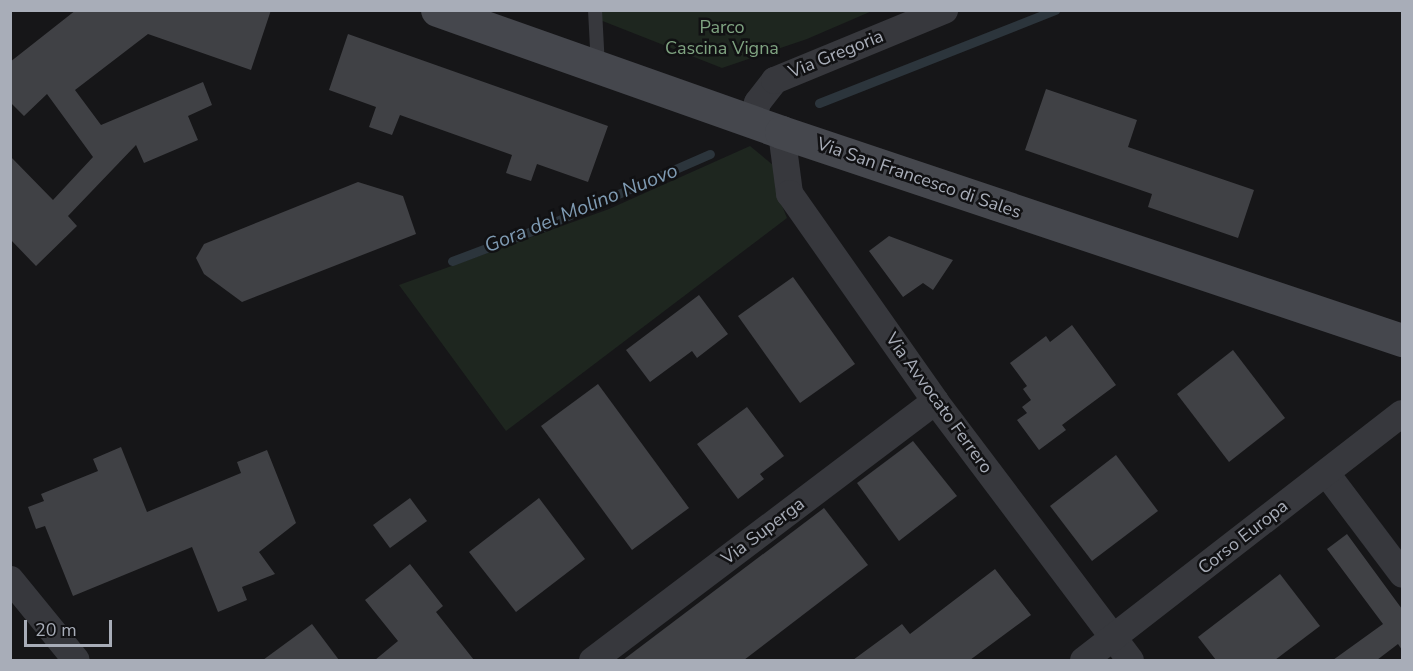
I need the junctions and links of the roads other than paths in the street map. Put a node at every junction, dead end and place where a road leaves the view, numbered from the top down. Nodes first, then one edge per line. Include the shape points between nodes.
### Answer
1 (437, 10) edge
2 (595, 10) edge
3 (944, 10) edge
4 (598, 67) junction
5 (751, 121) junction
6 (781, 132) junction
7 (1402, 340) edge
8 (935, 401) junction
9 (1402, 413) edge
10 (1326, 473) junction
11 (1402, 574) edge
12 (10, 579) edge
13 (1114, 636) junction
14 (76, 660) edge
15 (592, 660) edge
16 (1083, 660) edge
17 (1130, 660) edge

1 - 4 main road, Via San Francesco di Sales
2 - 4 lane
3 - 5 street, Via Gregoria via 774,80 757,102
4 - 5 main road, Via San Francesco di Sales
5 - 6 main road, Via San Francesco di Sales
6 - 7 main road, Via San Francesco di Sales
6 - 8 street, Via Avvocato Ferrero via 789,193
8 - 13 street, Via Avvocato Ferrero
8 - 15 street, Via Superga
9 - 10 street, Corso Europa
10 - 11 street
10 - 13 street, Corso Europa
12 - 14 street
13 - 16 street, Corso Europa
13 - 17 street, Via Avvocato Ferrero

